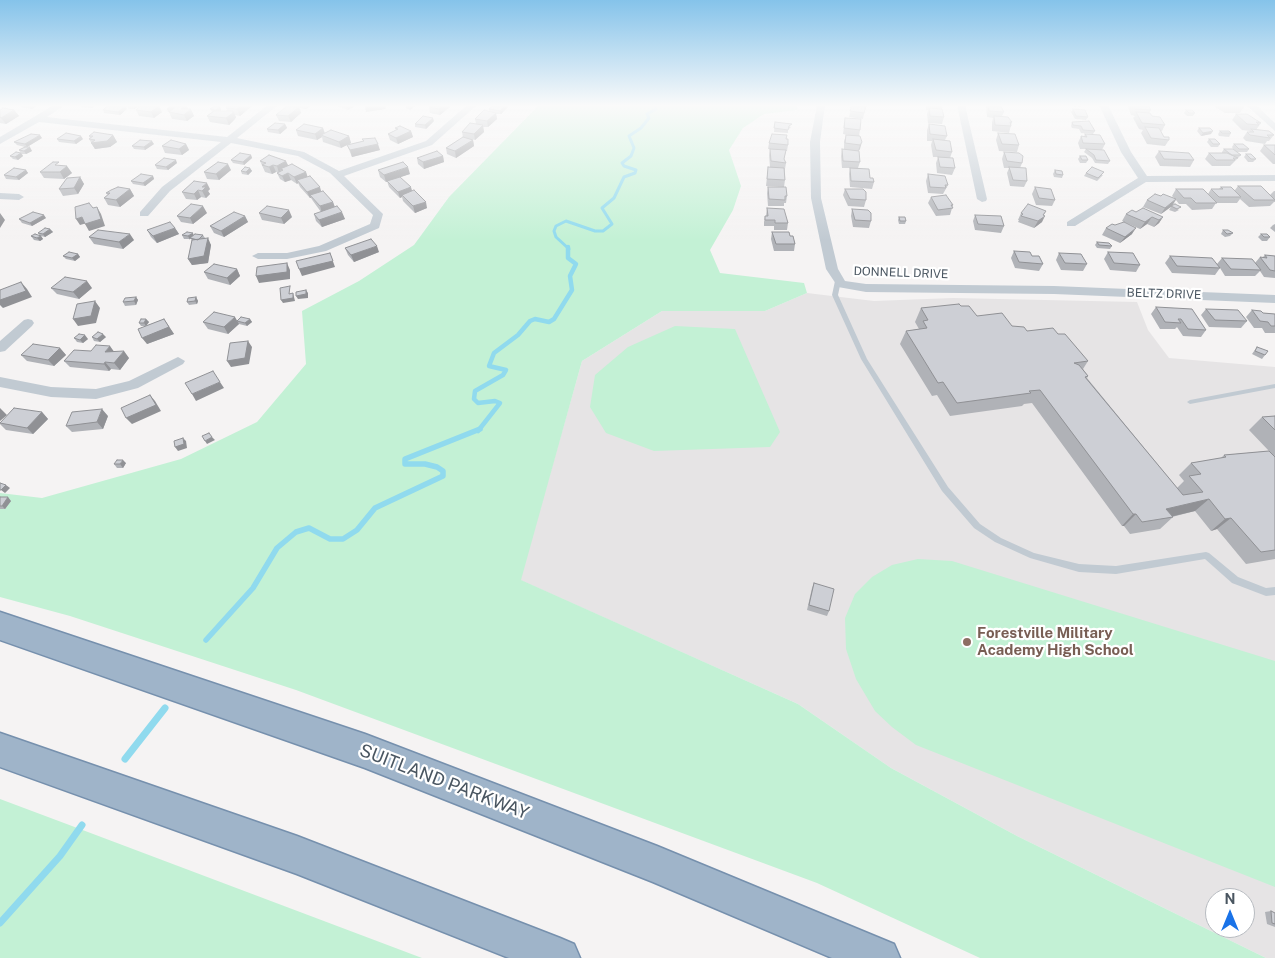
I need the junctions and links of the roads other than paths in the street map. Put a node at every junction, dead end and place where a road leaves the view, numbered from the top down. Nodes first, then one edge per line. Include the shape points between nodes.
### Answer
1 (218, 150) edge
2 (283, 150) edge
3 (410, 150) edge
4 (815, 150) edge
5 (971, 150) edge
6 (1125, 150) edge
7 (338, 175) junction
8 (1144, 178) junction
9 (1275, 178) edge
10 (0, 196) edge
11 (19, 197) dead end
12 (982, 199) dead end
13 (144, 214) dead end
14 (1071, 224) dead end
15 (258, 256) dead end
16 (838, 281) junction
17 (1054, 290) joint
18 (1275, 299) edge
19 (28, 323) dead end
20 (0, 348) edge
21 (178, 361) dead end
22 (0, 382) edge
23 (1275, 386) edge
24 (1190, 402) dead end
25 (1275, 591) edge
26 (0, 626) edge
27 (0, 750) edge
28 (560, 958) edge
29 (880, 958) edge

1 - 13 street via 157,197
2 - 7 street via 301,154
3 - 7 street
4 - 16 street, DONNELL DRIVE via 816,198 832,269
5 - 12 street
6 - 8 street
7 - 15 street via 378,214 375,226 322,249 287,256
8 - 9 street
8 - 14 street
10 - 11 street
16 - 17 street, DONNELL DRIVE via 866,288
16 - 25 lane via 835,295 864,359 945,489 977,526 1033,556 1079,568 1116,570 1206,554 1235,580 1266,592
17 - 18 street, BELTZ DRIVE
19 - 20 street
21 - 22 street via 133,385 96,394 51,392
23 - 24 lane
26 - 29 highway, SUITLAND PARKWAY via 382,758 649,861
27 - 28 highway via 297,855

